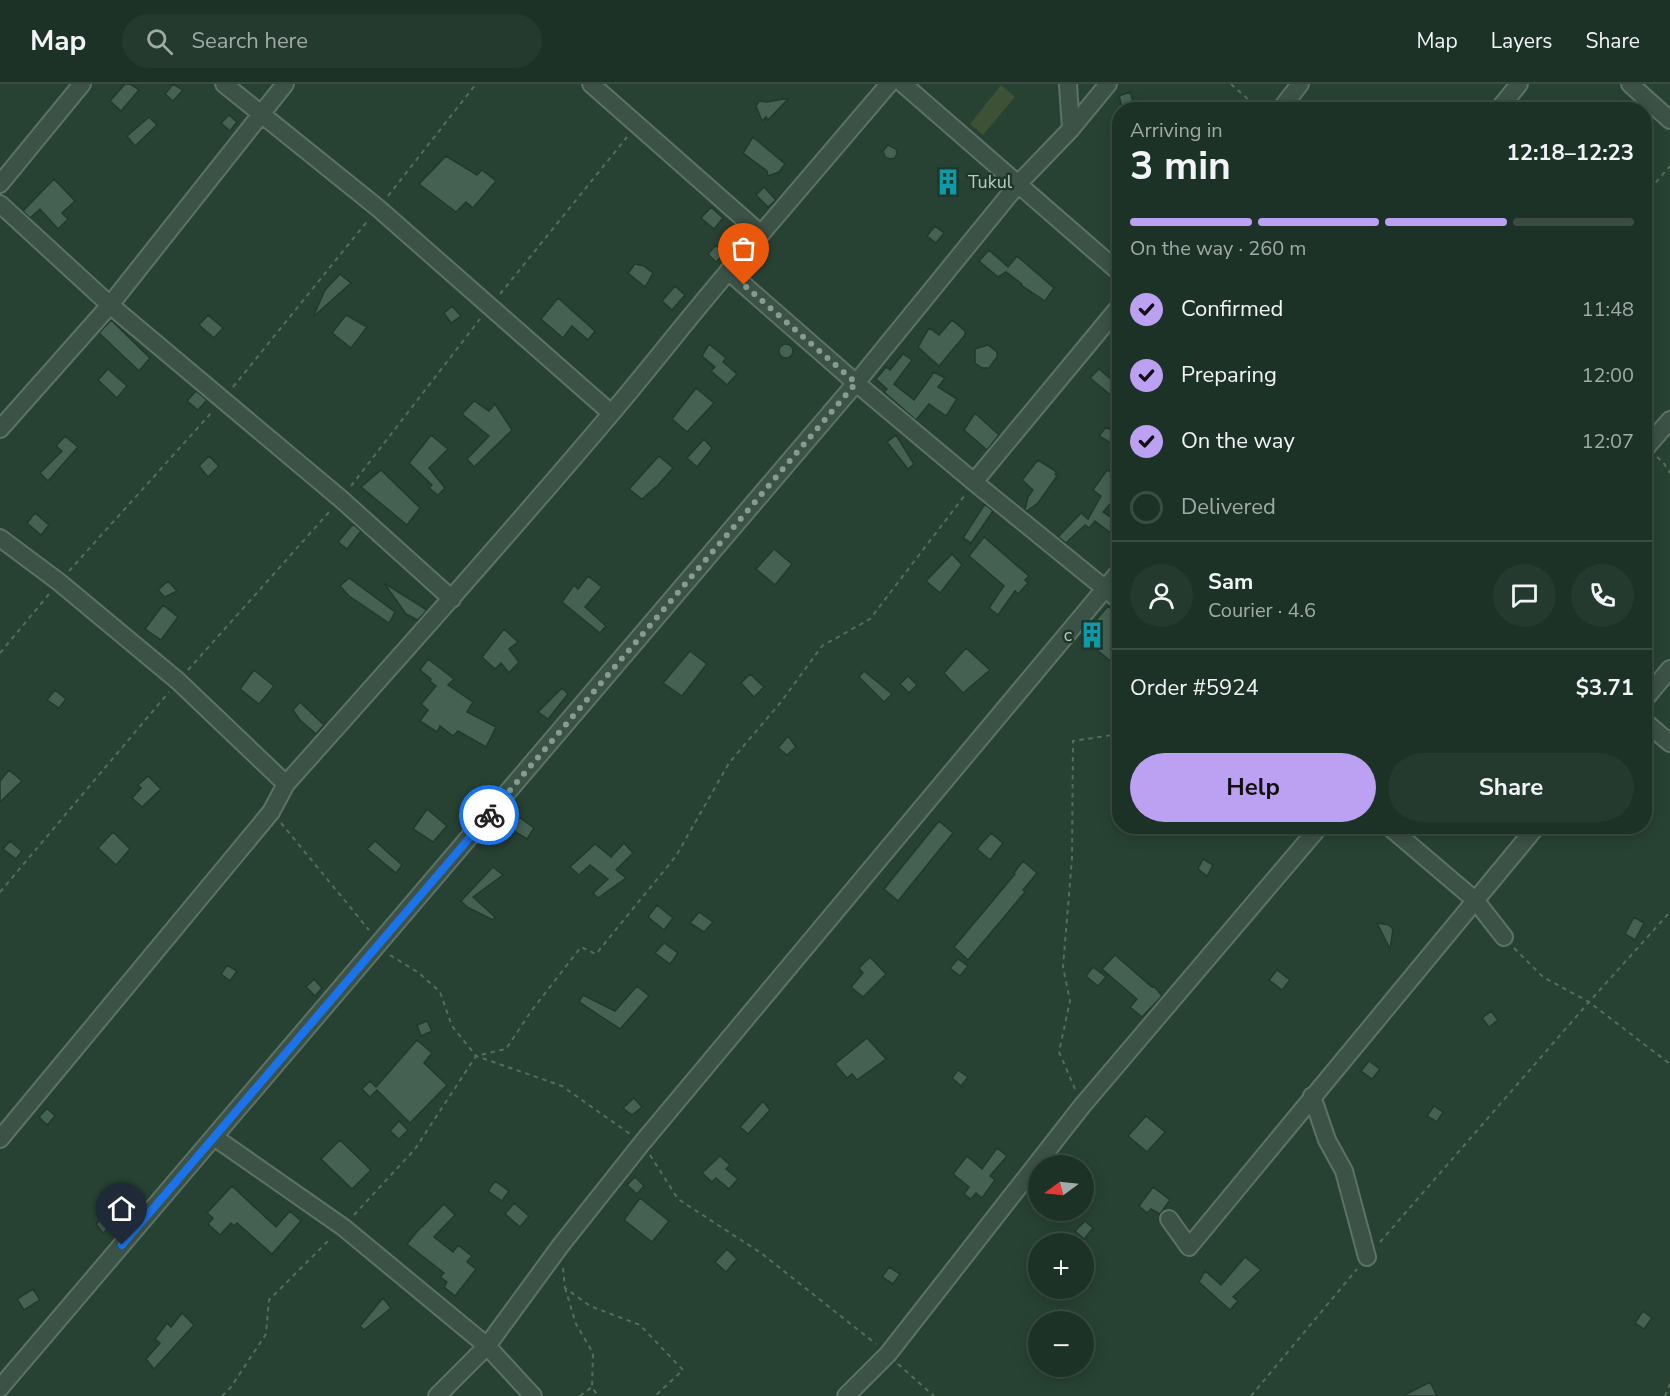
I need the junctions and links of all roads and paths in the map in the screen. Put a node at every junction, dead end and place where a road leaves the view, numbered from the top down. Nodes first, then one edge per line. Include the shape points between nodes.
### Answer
1 (82, 84) edge
2 (224, 84) edge
3 (285, 84) edge
4 (476, 84) edge
5 (591, 84) edge
6 (889, 84) edge
7 (903, 84) edge
8 (1068, 84) edge
9 (1108, 84) edge
10 (1231, 84) edge
11 (1300, 84) edge
12 (1519, 84) edge
13 (1630, 84) edge
14 (1251, 102) edge
15 (1286, 102) edge
16 (1504, 102) edge
17 (1650, 102) edge
18 (1652, 104) edge
19 (262, 113) junction
20 (1670, 120) edge
21 (638, 124) junction
22 (1071, 129) junction
23 (1670, 166) edge
24 (0, 184) edge
25 (1018, 184) junction
26 (1652, 187) edge
27 (0, 204) edge
28 (378, 208) junction
29 (761, 234) junction
30 (1112, 266) edge
31 (728, 271) junction
32 (111, 305) junction
33 (490, 306) junction
34 (1112, 316) edge
35 (856, 383) junction
36 (222, 400) junction
37 (611, 413) junction
38 (1670, 420) edge
39 (0, 429) edge
40 (1652, 441) edge
41 (974, 482) junction
42 (341, 499) junction
43 (0, 538) edge
44 (1112, 581) edge
45 (59, 582) junction
46 (1106, 588) junction
47 (1112, 594) edge
48 (452, 599) junction
49 (0, 654) edge
50 (1670, 669) edge
51 (178, 681) junction
52 (1652, 690) edge
53 (1652, 728) edge
54 (1112, 735) edge
55 (1670, 743) edge
56 (286, 784) junction
57 (272, 812) junction
58 (1313, 834) edge
59 (1397, 834) edge
60 (1530, 834) edge
61 (0, 892) edge
62 (1475, 900) junction
63 (1670, 912) edge
64 (1504, 937) joint
65 (380, 943) junction
66 (1589, 1002) junction
67 (476, 1056) junction
68 (1670, 1064) edge
69 (1312, 1096) junction
70 (1082, 1106) junction
71 (214, 1137) junction
72 (0, 1138) edge
73 (642, 1143) junction
74 (1168, 1219) dead end
75 (342, 1227) junction
76 (561, 1245) junction
77 (1367, 1257) junction
78 (565, 1288) junction
79 (487, 1347) junction
80 (888, 1354) junction
81 (1670, 1384) edge
82 (592, 1387) junction
83 (0, 1388) edge
84 (222, 1396) edge
85 (437, 1396) edge
86 (533, 1396) edge
87 (580, 1396) edge
88 (598, 1396) edge
89 (655, 1396) edge
90 (846, 1396) edge
91 (934, 1396) edge
92 (1251, 1396) edge
93 (1665, 1396) edge

1 - 24 street
2 - 19 street
3 - 19 street
4 - 28 path
5 - 21 street
6 - 29 street
7 - 25 street
8 - 22 street
9 - 22 street
10 - 14 path
11 - 15 street
12 - 16 street
13 - 17 street
18 - 20 street
19 - 28 street
19 - 32 street
21 - 29 street
21 - 33 path
22 - 25 street
23 - 26 path
25 - 30 street
25 - 35 street
27 - 32 street
28 - 33 street
28 - 36 path
29 - 31 street
31 - 35 street
31 - 37 street
32 - 36 street
32 - 39 street
33 - 37 street
33 - 42 path
34 - 41 street
35 - 41 street
35 - 65 street
36 - 42 street
36 - 45 path
37 - 48 street
38 - 40 street
41 - 46 street
41 - 67 path via 870,619 822,646 781,702 729,762 676,856 596,954 581,947 506,1049
42 - 48 street
42 - 51 path
43 - 45 street
44 - 46 street
45 - 49 path
45 - 51 street
46 - 47 street
46 - 73 street
48 - 56 street
50 - 52 street
51 - 56 street
51 - 61 path
53 - 55 street
54 - 70 path via 1073,741 1072,858 1063,967 1070,1000 1059,1052
56 - 57 street
57 - 65 path
57 - 72 street
58 - 70 street
59 - 62 street
60 - 62 street
62 - 64 street
62 - 69 street
63 - 66 path
64 - 66 path via 1543,977
65 - 67 path via 392,958 419,973 440,992 452,1026
65 - 71 street
66 - 68 path
66 - 77 path
67 - 73 path via 562,1086
67 - 75 path via 415,1149
69 - 74 street via 1189,1247
69 - 77 street via 1327,1140 1344,1171
70 - 80 street
71 - 75 street
71 - 83 street
73 - 76 street
73 - 80 path via 678,1199 762,1253
75 - 79 street
75 - 84 path via 268,1300 266,1334
76 - 78 path
76 - 79 street
77 - 92 path
78 - 82 path via 576,1323 593,1353
78 - 89 path via 590,1306 640,1325 683,1370
79 - 85 street
79 - 86 street
80 - 90 street
80 - 91 path
81 - 93 path
82 - 87 path
82 - 88 path

